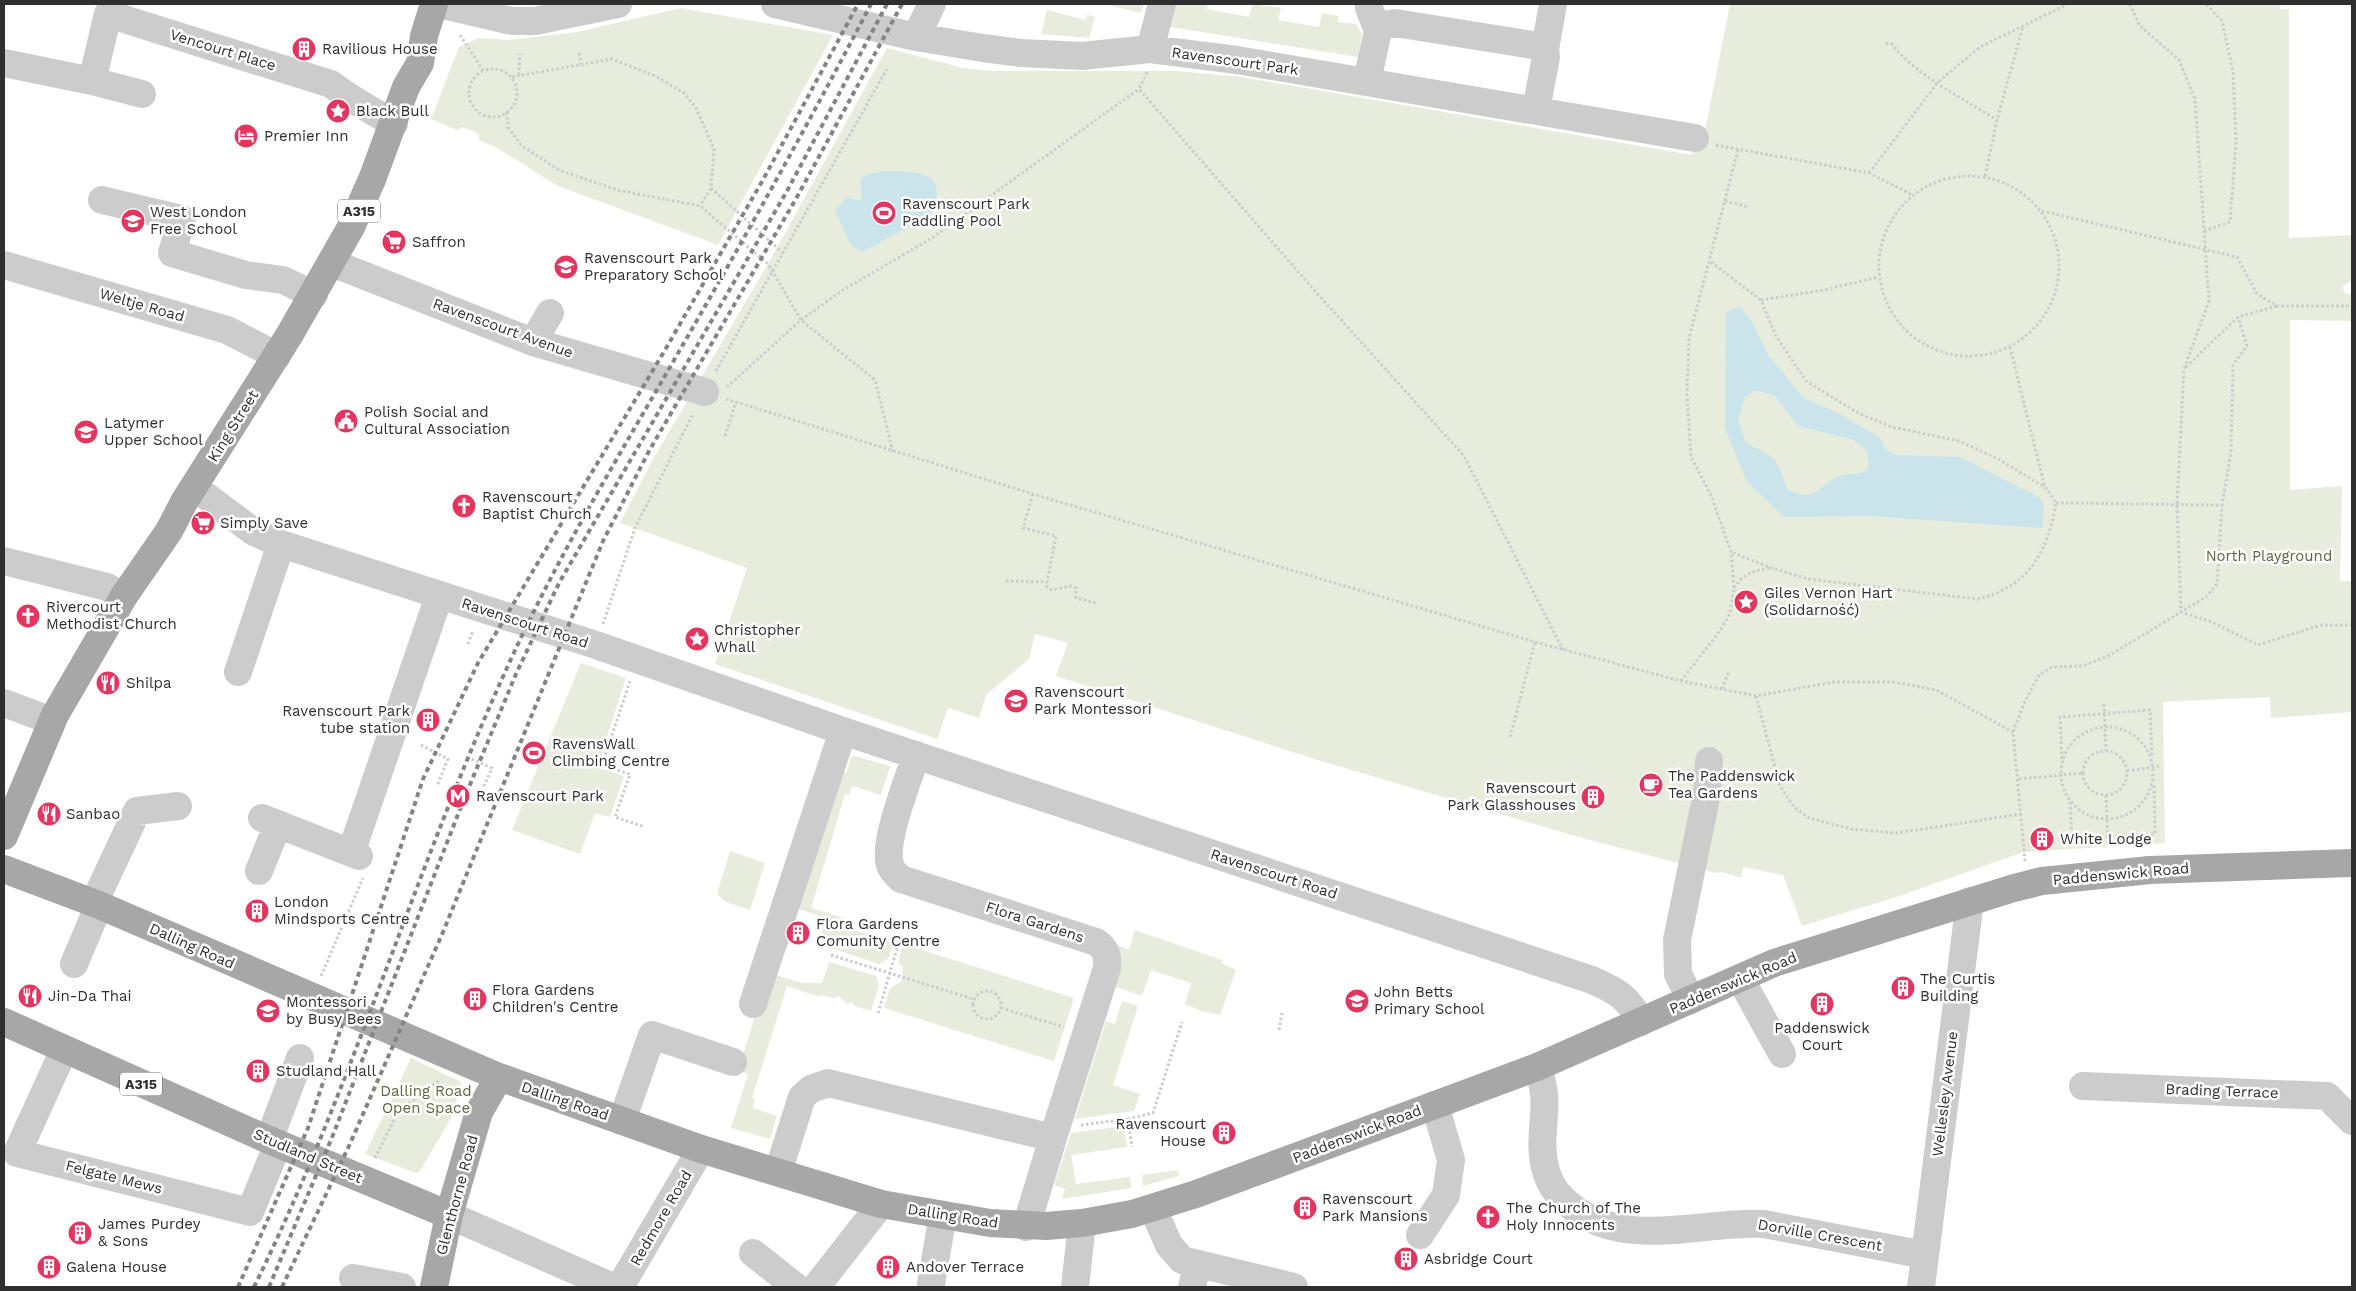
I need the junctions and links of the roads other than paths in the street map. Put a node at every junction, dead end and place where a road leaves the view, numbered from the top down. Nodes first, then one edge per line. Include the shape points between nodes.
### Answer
1 (434, 4) edge
2 (439, 4) edge
3 (618, 4) edge
4 (775, 4) edge
5 (917, 4) edge
6 (932, 4) edge
7 (1162, 4) edge
8 (1369, 4) edge
9 (1553, 4) edge
10 (1378, 31) junction
11 (909, 35) junction
12 (1150, 50) junction
13 (1545, 50) junction
14 (4, 63) edge
15 (92, 81) junction
16 (1367, 81) junction
17 (142, 94) dead end
18 (1536, 110) junction
19 (394, 124) junction
20 (1694, 138) road end
21 (102, 200) dead end
22 (332, 263) junction
23 (4, 265) edge
24 (314, 295) junction
25 (550, 313) dead end
26 (536, 343) junction
27 (277, 356) junction
28 (711, 394) road end
29 (194, 487) junction
30 (281, 544) junction
31 (4, 561) edge
32 (124, 596) junction
33 (439, 596) junction
34 (238, 672) dead end
35 (4, 703) edge
36 (52, 721) junction
37 (855, 735) junction
38 (904, 751) junction
39 (1709, 761) dead end
40 (178, 806) dead end
41 (6, 822) edge
42 (2352, 863) edge
43 (4, 869) edge
44 (259, 871) dead end
45 (1970, 901) junction
46 (96, 904) junction
47 (74, 964) dead end
48 (1740, 978) junction
49 (1691, 1000) junction
50 (753, 1004) dead end
51 (4, 1022) edge
52 (1641, 1022) junction
53 (64, 1050) junction
54 (1782, 1054) dead end
55 (300, 1058) dead end
56 (733, 1062) dead end
57 (1537, 1067) junction
58 (499, 1078) junction
59 (2082, 1086) dead end
60 (1434, 1105) junction
61 (622, 1121) junction
62 (2352, 1121) edge
63 (1054, 1133) junction
64 (273, 1142) junction
65 (701, 1149) junction
66 (10, 1154) edge
67 (778, 1172) junction
68 (1196, 1194) joint
69 (881, 1204) junction
70 (1153, 1209) junction
71 (449, 1215) junction
72 (943, 1215) junction
73 (1082, 1224) junction
74 (1026, 1227) junction
75 (1420, 1236) dead end
76 (752, 1253) dead end
77 (1925, 1255) junction
78 (1194, 1276) edge
79 (353, 1278) dead end
80 (931, 1284) dead end
81 (402, 1287) edge
82 (434, 1287) edge
83 (613, 1287) edge
84 (620, 1287) edge
85 (796, 1287) edge
86 (816, 1287) edge
87 (1075, 1287) edge
88 (1294, 1287) edge
89 (1921, 1287) edge

1 - 19 main road, King Street / A315 via 420,63 406,87
2 - 3 street via 512,21
4 - 11 street, Ravenscourt Park
5 - 11 street
6 - 11 street
7 - 12 street
8 - 10 street
9 - 13 street
10 - 13 street via 1395,23 1539,46
10 - 16 street
11 - 12 street, Ravenscourt Park via 1056,56
12 - 16 street, Ravenscourt Park
13 - 18 street
14 - 15 street
15 - 17 street
15 - 19 street, Vencourt Place via 108,14 331,84 345,96 358,100
16 - 18 street, Ravenscourt Park
18 - 20 street, Ravenscourt Park
19 - 22 main road, King Street / A315 via 374,177
21 - 24 street via 182,219 172,253 246,275 283,280
22 - 24 main road, King Street / A315
22 - 26 street, Ravenscourt Avenue
23 - 27 street, Weltje Road via 227,330
24 - 27 main road, King Street / A315
25 - 26 street
26 - 28 street, Ravenscourt Avenue
27 - 29 main road, King Street / A315
29 - 30 street, Ravenscourt Road via 254,532
29 - 32 main road, King Street / A315 via 169,531
30 - 33 street, Ravenscourt Road
30 - 34 street
31 - 32 street via 107,587
32 - 36 main road, King Street / A315
33 - 37 street, Ravenscourt Road
33 - 44 street via 361,825 359,860 270,821
35 - 36 street
36 - 41 main road, King Street / A315
37 - 38 street, Ravenscourt Road
37 - 50 street
38 - 52 street, Ravenscourt Road via 1592,980 1622,995
38 - 63 street, Flora Gardens via 890,842 889,859 896,875 1096,942 1104,947 1108,956 1107,968
39 - 49 street via 1707,793 1677,940 1678,974
40 - 46 street via 137,811
42 - 45 main road, Paddenswick Road via 2123,872 2042,881
43 - 46 main road, Dalling Road
45 - 48 main road, Paddenswick Road via 1774,963
45 - 77 street, Wellesley Avenue
46 - 47 street
46 - 58 main road, Dalling Road
48 - 49 main road, Paddenswick Road
48 - 54 street
49 - 52 main road, Paddenswick Road
51 - 53 main road, Studland Street / A315
52 - 57 main road, Paddenswick Road
53 - 64 main road, Studland Street / A315
53 - 66 street, Felgate Mews
55 - 64 street
56 - 61 street via 652,1035
57 - 60 main road, Paddenswick Road
57 - 77 street, Dorville Crescent via 1546,1097 1543,1149 1546,1171 1564,1201 1588,1218 1638,1231 1764,1224
58 - 61 main road, Dalling Road
58 - 71 main road, Glenthorne Road via 479,1112
59 - 62 street, Brading Terrace via 2327,1096
60 - 68 main road, Paddenswick Road
60 - 75 street via 1451,1160 1446,1195
61 - 65 main road, Dalling Road
63 - 67 street via 828,1082 811,1089 802,1098
63 - 74 street, Flora Gardens
64 - 66 street, Felgate Mews via 250,1212
64 - 71 main road, Studland Street / A315
65 - 67 main road, Dalling Road
65 - 84 street, Redmore Road
67 - 69 main road, Dalling Road
68 - 70 main road, Dalling Road
69 - 72 main road, Dalling Road
69 - 86 street
70 - 73 main road, Dalling Road
70 - 78 street via 1169,1245
71 - 82 main road, Glenthorne Road
71 - 83 street, Studland Street
72 - 74 main road, Dalling Road
72 - 80 street
73 - 74 main road, Dalling Road
73 - 87 street
76 - 85 street
77 - 89 street, Wellesley Avenue
78 - 88 street
79 - 81 street

